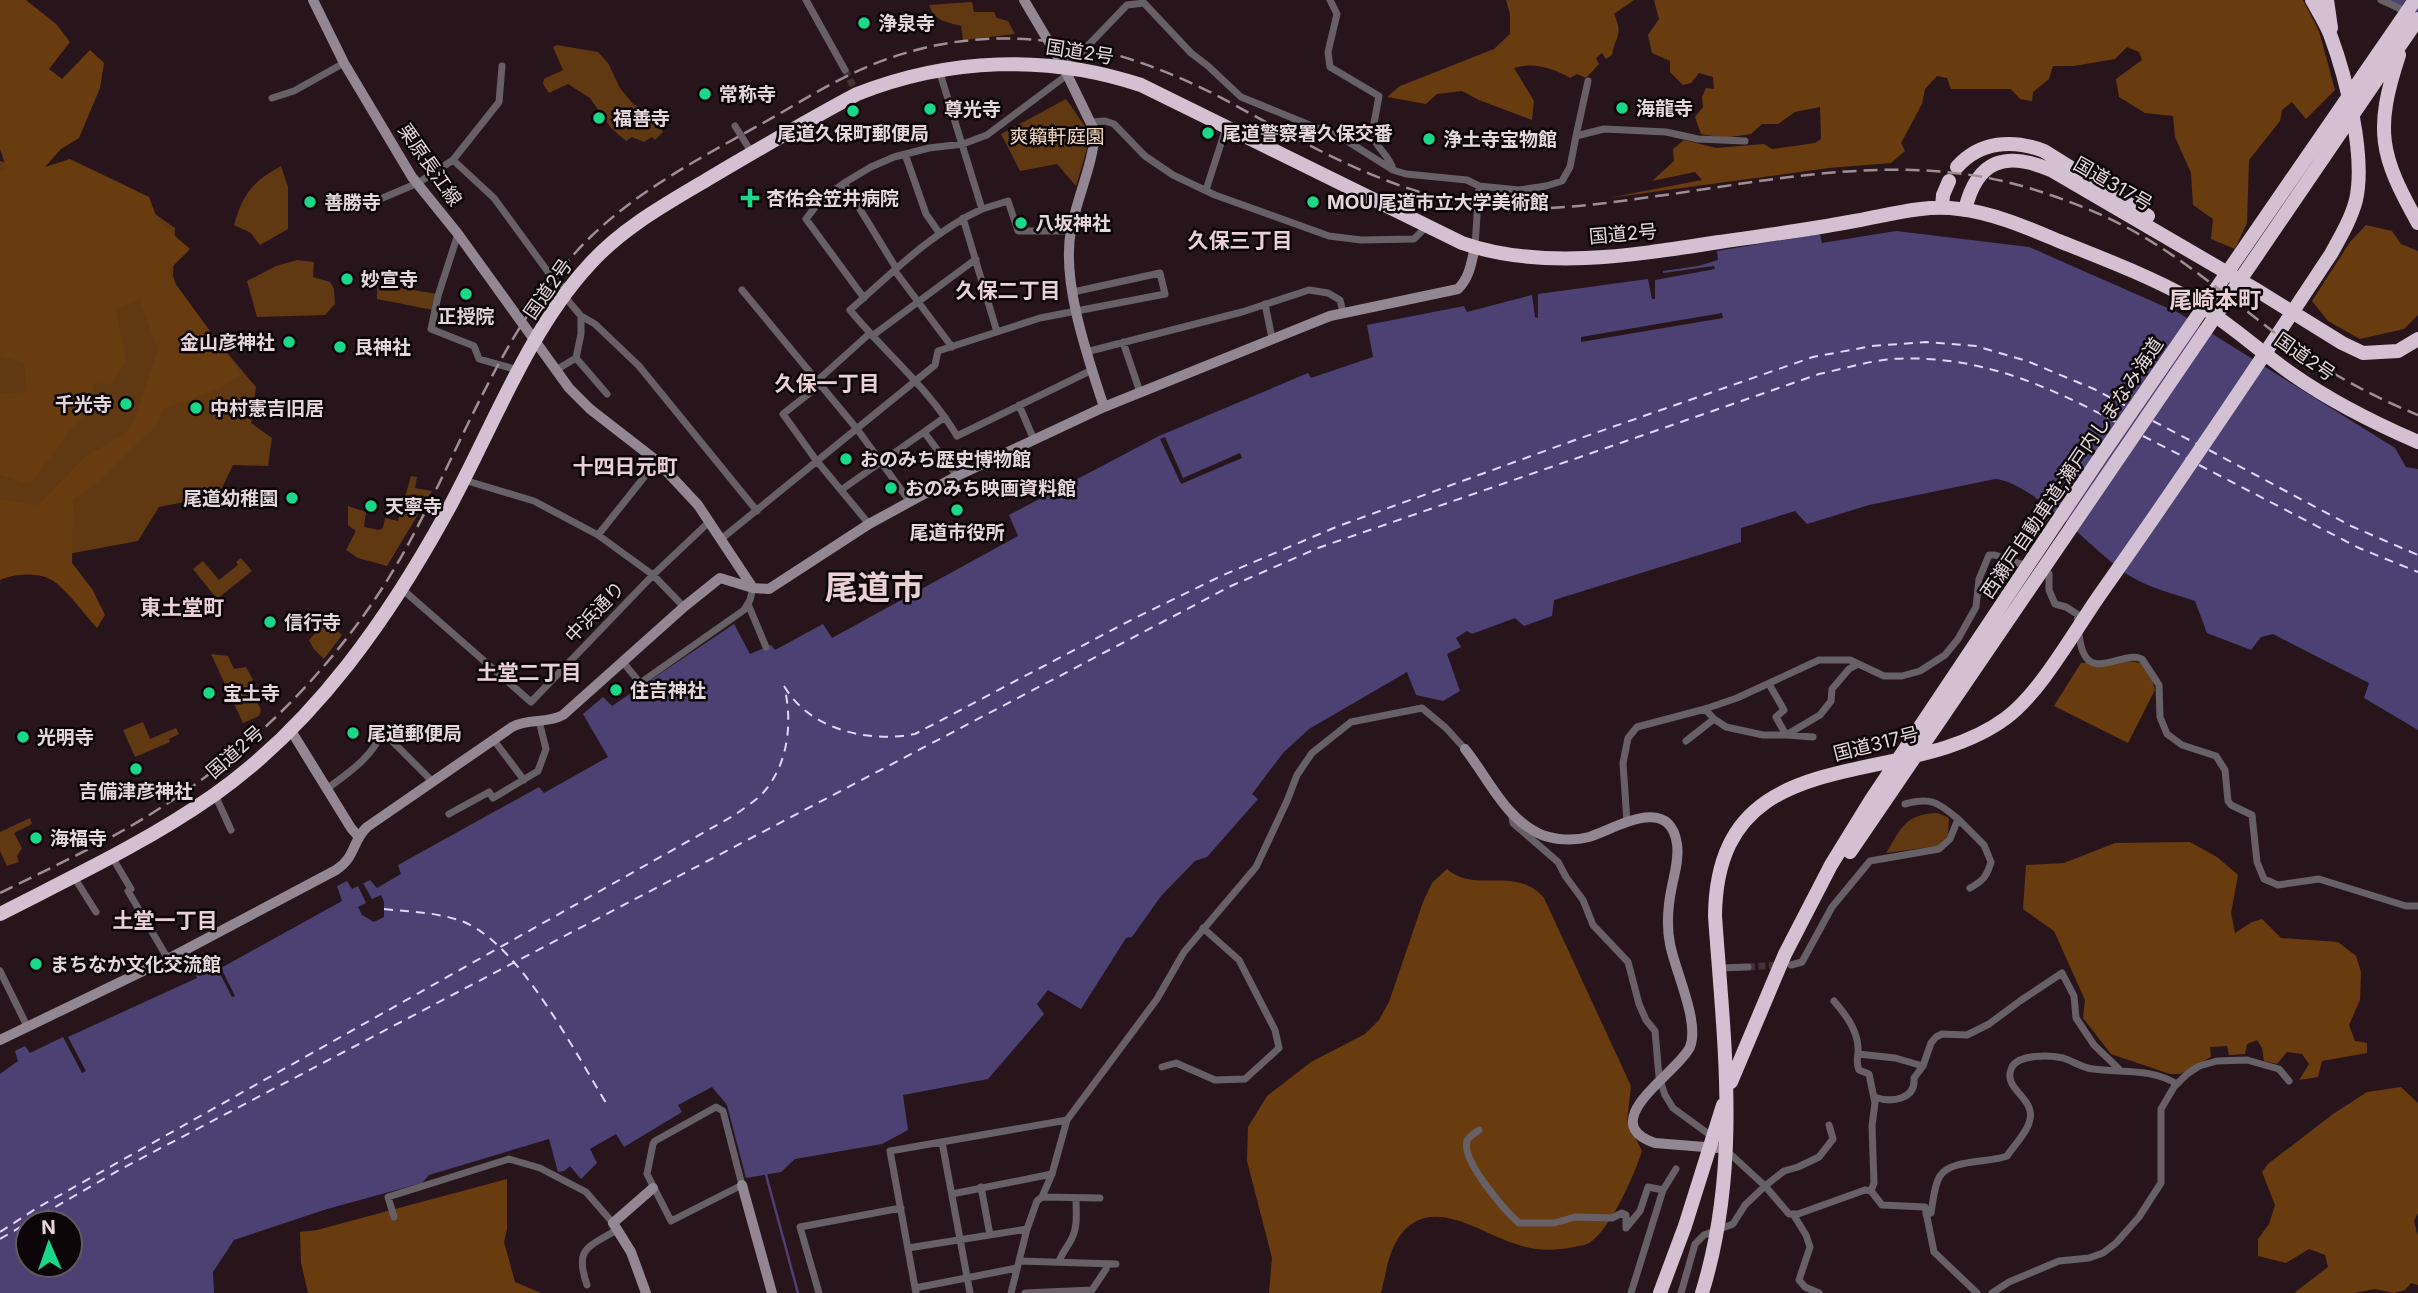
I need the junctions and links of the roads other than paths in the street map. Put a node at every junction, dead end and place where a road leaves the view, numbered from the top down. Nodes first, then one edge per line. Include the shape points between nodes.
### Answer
1 (313, 0) edge
2 (806, 0) edge
3 (1024, 0) edge
4 (1329, 0) edge
5 (2312, 0) edge
6 (2320, 0) edge
7 (2327, 0) edge
8 (2381, 0) edge
9 (2415, 0) edge
10 (1128, 3) edge
11 (2418, 18) edge
12 (2418, 25) edge
13 (2329, 32) junction
14 (2335, 50) junction
15 (344, 64) junction
16 (502, 66) dead end
17 (939, 69) junction
18 (845, 70) tunnel mouth
19 (1065, 70) junction
20 (1588, 81) dead end
21 (272, 99) dead end
22 (1092, 122) junction
23 (734, 126) dead end
24 (1226, 128) junction
25 (2332, 133) junction
26 (1576, 136) junction
27 (1745, 141) dead end
28 (962, 144) junction
29 (752, 153) junction
30 (905, 154) junction
31 (453, 160) junction
32 (1957, 167) dead end
33 (1393, 170) junction
34 (1949, 181) dead end
35 (418, 183) junction
36 (844, 183) junction
37 (1479, 186) junction
38 (1206, 190) junction
39 (366, 205) dead end
40 (1942, 207) junction
41 (982, 209) junction
42 (1965, 209) junction
43 (963, 218) junction
44 (2418, 223) edge
45 (1427, 226) junction
46 (1070, 231) junction
47 (458, 234) junction
48 (940, 234) junction
49 (1475, 247) junction
50 (975, 259) junction
51 (896, 270) junction
52 (2255, 289) junction
53 (742, 290) dead end
54 (1073, 292) junction
55 (567, 294) junction
56 (864, 298) junction
57 (919, 301) junction
58 (1265, 304) junction
59 (1343, 312) junction
60 (1076, 313) junction
61 (581, 316) junction
62 (997, 332) junction
63 (871, 335) junction
64 (1272, 338) junction
65 (2418, 339) edge
66 (535, 340) junction
67 (1123, 342) junction
68 (952, 347) junction
69 (1086, 352) junction
70 (576, 358) junction
71 (519, 370) junction
72 (556, 370) junction
73 (1092, 370) junction
74 (914, 381) junction
75 (819, 382) junction
76 (1140, 392) junction
77 (607, 394) dead end
78 (1019, 405) junction
79 (1104, 407) junction
80 (946, 416) junction
81 (857, 429) junction
82 (924, 432) junction
83 (1034, 440) junction
84 (2418, 442) edge
85 (817, 460) junction
86 (657, 461) junction
87 (881, 463) junction
88 (957, 476) junction
89 (464, 480) junction
90 (841, 490) junction
91 (910, 502) junction
92 (757, 511) junction
93 (709, 522) junction
94 (869, 524) junction
95 (598, 535) junction
96 (720, 540) junction
97 (734, 562) junction
98 (653, 575) junction
99 (720, 578) junction
100 (753, 588) junction
101 (402, 589) junction
102 (748, 604) junction
103 (684, 607) junction
104 (766, 647) dead end
105 (623, 662) junction
106 (1857, 664) junction
107 (1769, 684) junction
108 (531, 702) junction
109 (1705, 709) junction
110 (1714, 719) junction
111 (535, 721) junction
112 (290, 729) junction
113 (1786, 735) junction
114 (1813, 737) dead end
115 (493, 739) junction
116 (1686, 741) dead end
117 (1465, 749) joint
118 (524, 780) junction
119 (432, 781) junction
120 (328, 789) junction
121 (215, 794) junction
122 (1905, 804) dead end
123 (449, 814) dead end
124 (1512, 817) junction
125 (1958, 819) junction
126 (1627, 822) junction
127 (231, 830) dead end
128 (358, 836) junction
129 (112, 857) junction
130 (74, 877) junction
131 (1970, 888) dead end
132 (2418, 906) edge
133 (96, 912) dead end
134 (0, 914) edge
135 (1203, 928) junction
136 (168, 959) junction
137 (1791, 965) tunnel mouth
138 (1748, 967) tunnel mouth
139 (1719, 968) junction
140 (0, 971) edge
141 (1834, 1001) dead end
142 (27, 1026) junction
143 (0, 1040) edge
144 (1858, 1054) junction
145 (1923, 1066) junction
146 (1162, 1067) dead end
147 (2119, 1069) junction
148 (1662, 1080) junction
149 (2289, 1081) dead end
150 (2177, 1084) junction
151 (1874, 1097) junction
152 (1067, 1121) junction
153 (1829, 1125) dead end
154 (1479, 1130) dead end
155 (943, 1142) junction
156 (1726, 1150) junction
157 (1676, 1168) dead end
158 (1052, 1174) junction
159 (742, 1185) junction
160 (981, 1186) junction
161 (1765, 1186) junction
162 (653, 1188) junction
163 (1663, 1190) junction
164 (1871, 1191) junction
165 (952, 1194) junction
166 (1042, 1197) junction
167 (1076, 1198) junction
168 (1100, 1198) dead end
169 (901, 1208) junction
170 (1793, 1214) junction
171 (1926, 1214) junction
172 (394, 1217) dead end
173 (615, 1226) junction
174 (1027, 1229) junction
175 (990, 1235) junction
176 (961, 1241) junction
177 (908, 1248) junction
178 (1059, 1262) junction
179 (1018, 1264) junction
180 (968, 1278) junction
181 (587, 1285) dead end
182 (915, 1291) edge
183 (646, 1293) edge
184 (772, 1293) edge
185 (819, 1293) edge
186 (970, 1293) edge
187 (1011, 1293) edge
188 (1025, 1293) edge
189 (1631, 1293) edge
190 (1660, 1293) edge
191 (1681, 1293) edge
192 (1702, 1293) edge
193 (1819, 1293) edge
194 (1977, 1293) edge
195 (1992, 1293) edge

1 - 15 street, 栗原長江線
2 - 18 street
3 - 19 street
4 - 33 street via 1338,14 1328,52 1330,67 1379,96 1372,134
5 - 13 highway, 国道317号
6 - 13 highway
7 - 14 highway, 国道317号
8 - 12 street
9 - 25 highway, 西瀬戸自動車道;瀬戸内しまなみ海道
10 - 19 street
10 - 33 street via 1144,3 1241,97 1344,139
11 - 25 highway, 西瀬戸自動車道;瀬戸内しまなみ海道
11 - 44 highway via 2401,47 2382,135 2389,164
13 - 14 highway, 国道317号
14 - 139 highway, 国道317号 via 2357,145 2358,180 2351,216 2316,275 2016,710 1970,740 1812,781 1753,810 1737,829 1720,867 1716,893
15 - 21 street
15 - 35 street, 栗原長江線
16 - 31 street via 499,102
17 - 19 highway, 国道2号 via 999,64
17 - 28 street
17 - 29 highway, 国道2号 via 855,90
19 - 22 street
19 - 24 highway, 国道2号 via 1110,74 1141,85
19 - 28 street via 987,135
20 - 26 street
22 - 38 street via 1114,124 1145,156
22 - 46 street via 1095,136
23 - 29 street
24 - 38 street
24 - 45 highway, 国道2号
25 - 190 highway, 西瀬戸自動車道;瀬戸内しまなみ海道 via 2101,456 1877,802 1831,865 1738,1061
26 - 27 street via 1604,129
26 - 37 street via 1562,181 1519,190
28 - 30 street
28 - 41 street
29 - 55 highway, 国道2号 via 627,230 587,267
30 - 36 street
30 - 48 street via 926,214
31 - 35 street
31 - 55 street via 495,198
32 - 52 highway, 国道317号 via 1989,145 2027,144 2115,194
33 - 37 street via 1467,180
34 - 40 highway
35 - 39 street
35 - 47 street, 栗原長江線
36 - 51 street
36 - 56 street via 806,219
37 - 49 street
38 - 45 street via 1329,236 1414,239
40 - 42 highway, 国道2号
40 - 49 highway, 国道2号 via 1613,256 1529,256
41 - 43 street
41 - 46 street via 1008,201 1018,231
42 - 52 highway, 国道317号 via 1979,176 1999,162 2036,163
42 - 84 highway, 国道2号 via 2027,228 2181,295 2316,390
43 - 48 street
43 - 50 street
45 - 49 highway, 国道2号
46 - 54 street
47 - 66 street, 栗原長江線
47 - 71 street via 431,329 474,346 479,359
48 - 51 street
49 - 59 street via 1466,281 1458,289
50 - 57 street
50 - 62 street
51 - 56 street
51 - 57 street
52 - 65 highway, 国道317号 via 2363,353 2398,351
53 - 75 street
54 - 60 street
54 - 60 street via 1160,273 1165,294
55 - 61 street
55 - 66 highway, 国道2号
56 - 63 street via 850,310
57 - 63 street
57 - 68 street
58 - 59 street via 1309,290 1340,300
58 - 64 street
58 - 67 street
59 - 64 street
60 - 62 street via 1040,318
60 - 69 street
61 - 70 street
61 - 92 street via 639,366
62 - 68 street
63 - 74 street
63 - 75 street
64 - 76 street
66 - 71 highway, 国道2号
66 - 72 street, 栗原長江線
67 - 69 street
67 - 76 street
68 - 74 street via 938,351 935,365
69 - 73 street
70 - 72 street
70 - 77 street
71 - 89 highway, 国道2号
72 - 86 street, 栗原長江線 via 590,409
73 - 78 street
73 - 79 street
74 - 80 street
74 - 81 street
75 - 81 street
75 - 85 street via 783,414
76 - 79 street
78 - 80 street via 957,436
78 - 83 street
79 - 83 street
80 - 82 street
81 - 85 street
81 - 87 street
82 - 87 street
82 - 88 street
83 - 88 street
85 - 90 street
85 - 92 street
86 - 93 street, 栗原長江線
86 - 95 street
87 - 90 street
87 - 91 street
88 - 91 street
89 - 95 street via 534,501
89 - 101 highway, 国道2号
90 - 94 street
91 - 94 street
92 - 96 street
93 - 96 street, 栗原長江線
93 - 98 street, 中浜通り
94 - 100 street via 769,589
95 - 98 street
96 - 97 street, 栗原長江線
97 - 99 street
97 - 100 street, 栗原長江線
98 - 103 street
98 - 108 street, 中浜通り
99 - 100 street
99 - 103 street
100 - 102 street
101 - 108 street
101 - 112 highway, 国道2号 via 357,653
102 - 104 street
102 - 105 street via 640,683
103 - 105 street
105 - 111 street via 563,715
106 - 107 street via 1843,659 1819,660
106 - 113 street via 1832,689 1831,701 1820,715
106 - 132 street via 1878,674 1902,676 1945,655 1976,607 1979,579 1989,555 2049,574 2052,601 2077,614 2087,659 2099,664 2130,656 2142,659 2159,685 2160,717 2167,734 2220,761 2228,801 2253,818 2257,862 2264,879 2278,885 2319,879
107 - 109 street
107 - 113 street via 1784,710 1776,717
108 - 111 street
109 - 110 street
109 - 126 street via 1644,724 1631,733 1623,763
110 - 113 street via 1726,727
110 - 116 street
111 - 115 street via 521,722
111 - 118 street via 546,749 538,771
112 - 120 street
112 - 121 highway, 国道2号
113 - 114 street
115 - 118 street
115 - 119 street
117 - 124 street
117 - 135 street via 1422,708 1351,722 1312,753 1297,775 1256,867
118 - 123 street via 493,798 489,792
119 - 120 street via 382,731 379,741
119 - 128 street
120 - 128 street
121 - 127 street
121 - 129 highway, 国道2号
122 - 125 street via 1930,800
124 - 126 street via 1541,834 1568,839 1588,838
124 - 148 street via 1558,862 1593,925 1628,962 1639,1004 1655,1031
125 - 131 street via 1984,845 1991,862 1987,875
125 - 137 street via 1950,839 1939,849 1870,860 1832,907 1802,962
126 - 148 street via 1642,817 1662,820 1677,841 1668,924 1692,1042
128 - 136 street via 343,866
129 - 130 highway, 国道2号
129 - 136 street
130 - 133 street
130 - 134 highway, 国道2号
135 - 146 street via 1239,960 1275,1030 1279,1048 1245,1079 1215,1080 1176,1063
135 - 152 street
136 - 142 street
138 - 139 street
139 - 156 highway, 国道317号 via 1728,1099
140 - 142 street
141 - 144 street via 1856,1035
142 - 143 street
144 - 145 street
144 - 151 street via 1856,1065 1869,1074
145 - 147 street via 1936,1037 1978,1030 2062,973 2074,996 2076,1018 2094,1045
145 - 151 street via 1914,1078 1912,1093 1905,1098
147 - 150 street via 2164,1076
147 - 171 street via 2089,1069 2052,1056 2015,1063 2010,1082 2030,1107 2029,1123 2007,1156 1946,1169 1931,1213
148 - 156 street via 1673,1108
148 - 156 street via 1639,1102 1634,1123 1639,1132 1656,1143
149 - 150 street via 2279,1069 2232,1059 2199,1066
150 - 195 street via 2161,1109 2161,1183 2116,1243 2089,1258 2059,1261
151 - 164 street
152 - 155 street
152 - 158 street
153 - 161 street via 1833,1139 1819,1157 1784,1171
154 - 163 street via 1466,1143 1468,1154 1484,1184 1519,1223 1612,1218 1622,1213 1626,1228 1640,1211 1648,1188
155 - 165 street
155 - 169 street via 890,1151
156 - 161 street
156 - 192 highway, 国道317号 via 1722,1202
157 - 163 street
158 - 160 street
158 - 166 street
159 - 162 street via 671,1221
159 - 162 street via 723,1111 716,1107 655,1141 647,1174
159 - 184 street
160 - 165 street
160 - 175 street
161 - 170 street
161 - 191 street via 1733,1224 1704,1235 1695,1244
162 - 173 street
163 - 189 street
164 - 170 street
164 - 171 street via 1882,1205 1925,1207
165 - 176 street
166 - 167 street
166 - 174 street
167 - 168 street
167 - 178 street via 1076,1228
169 - 177 street
169 - 185 street via 800,1227
170 - 193 street via 1810,1247 1799,1280
171 - 194 street via 1934,1252
172 - 173 street via 388,1197 509,1159 540,1168 586,1192
173 - 181 street via 581,1255
173 - 183 street via 631,1252
174 - 175 street
174 - 179 street
175 - 176 street
176 - 177 street
176 - 180 street
177 - 182 street
178 - 179 street
178 - 188 street via 1111,1264 1092,1290
179 - 180 street
179 - 187 street
180 - 182 street
180 - 186 street

